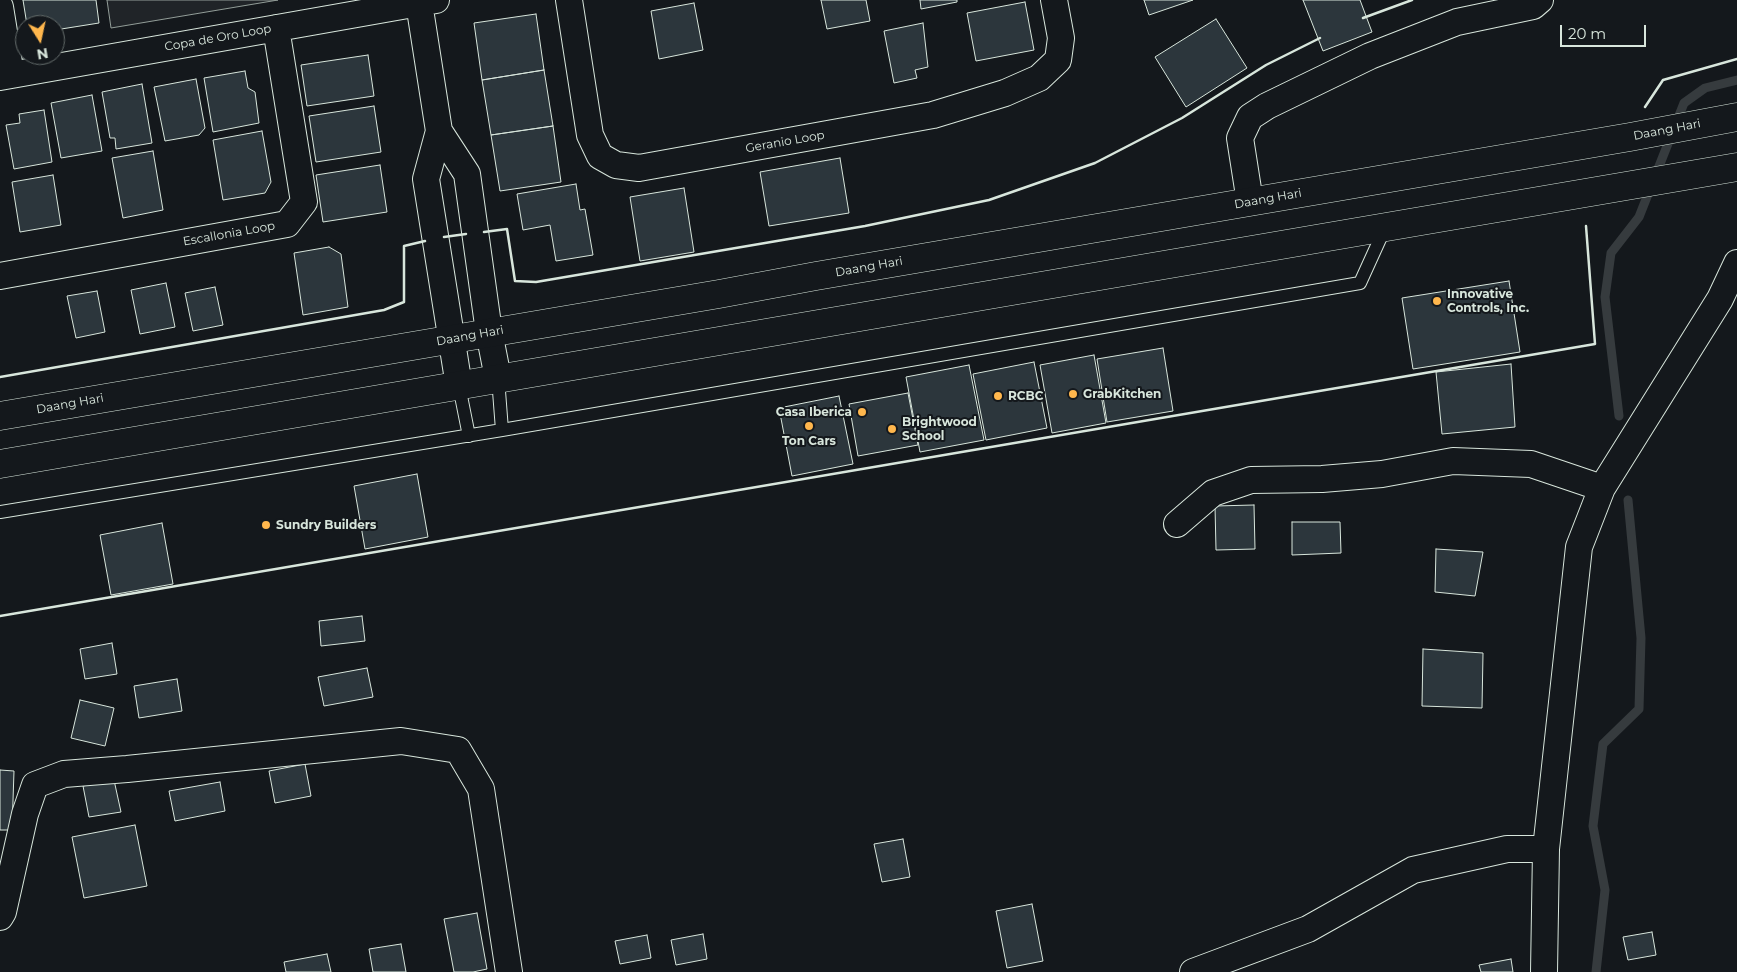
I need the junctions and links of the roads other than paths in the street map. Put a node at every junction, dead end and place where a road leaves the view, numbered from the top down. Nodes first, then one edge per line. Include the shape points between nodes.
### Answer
1 (569, 0) edge
2 (1054, 0) edge
3 (1540, 0) edge
4 (428, 1) edge
5 (0, 7) edge
6 (276, 28) junction
7 (5, 76) edge
8 (1726, 118) edge
9 (439, 131) junction
10 (1737, 167) edge
11 (1250, 202) junction
12 (1386, 226) junction
13 (1737, 263) edge
14 (0, 276) edge
15 (489, 332) junction
16 (450, 339) junction
17 (498, 378) junction
18 (458, 386) junction
19 (0, 416) edge
20 (502, 430) junction
21 (469, 436) junction
22 (0, 464) edge
23 (1602, 488) junction
24 (0, 512) edge
25 (1177, 524) dead end
26 (1546, 849) junction
27 (0, 917) edge
28 (509, 972) edge
29 (1193, 972) edge
30 (1544, 972) edge

1 - 2 street, Geranio Loop via 590,135 600,156 616,165 639,168 933,115 1006,93 1039,78 1058,60 1062,38
3 - 11 street via 1533,6 1457,22 1370,56 1250,117 1240,138
4 - 6 street, Copa de Oro Loop via 339,13
4 - 9 street
5 - 7 street
6 - 7 street, Copa de Oro Loop
6 - 14 street, Escallonia Loop via 304,202 287,224
8 - 11 main road, Daang Hari
9 - 15 street via 467,174
9 - 16 street via 426,179
10 - 12 main road
11 - 15 main road, Daang Hari
12 - 17 main road
12 - 20 lane via 1360,283
13 - 23 street via 1720,299
15 - 16 main road, Daang Hari
15 - 17 street
16 - 18 street
16 - 19 main road, Daang Hari
17 - 18 main road
17 - 20 lane
18 - 21 lane
18 - 22 main road
20 - 21 lane
21 - 24 lane
23 - 25 street via 1531,464 1453,461 1382,474 1251,480 1212,493
23 - 26 street via 1579,547
26 - 29 street via 1507,849 1413,870 1308,930
26 - 30 street
27 - 28 street via 35,785 64,774 401,741 458,750 481,789

